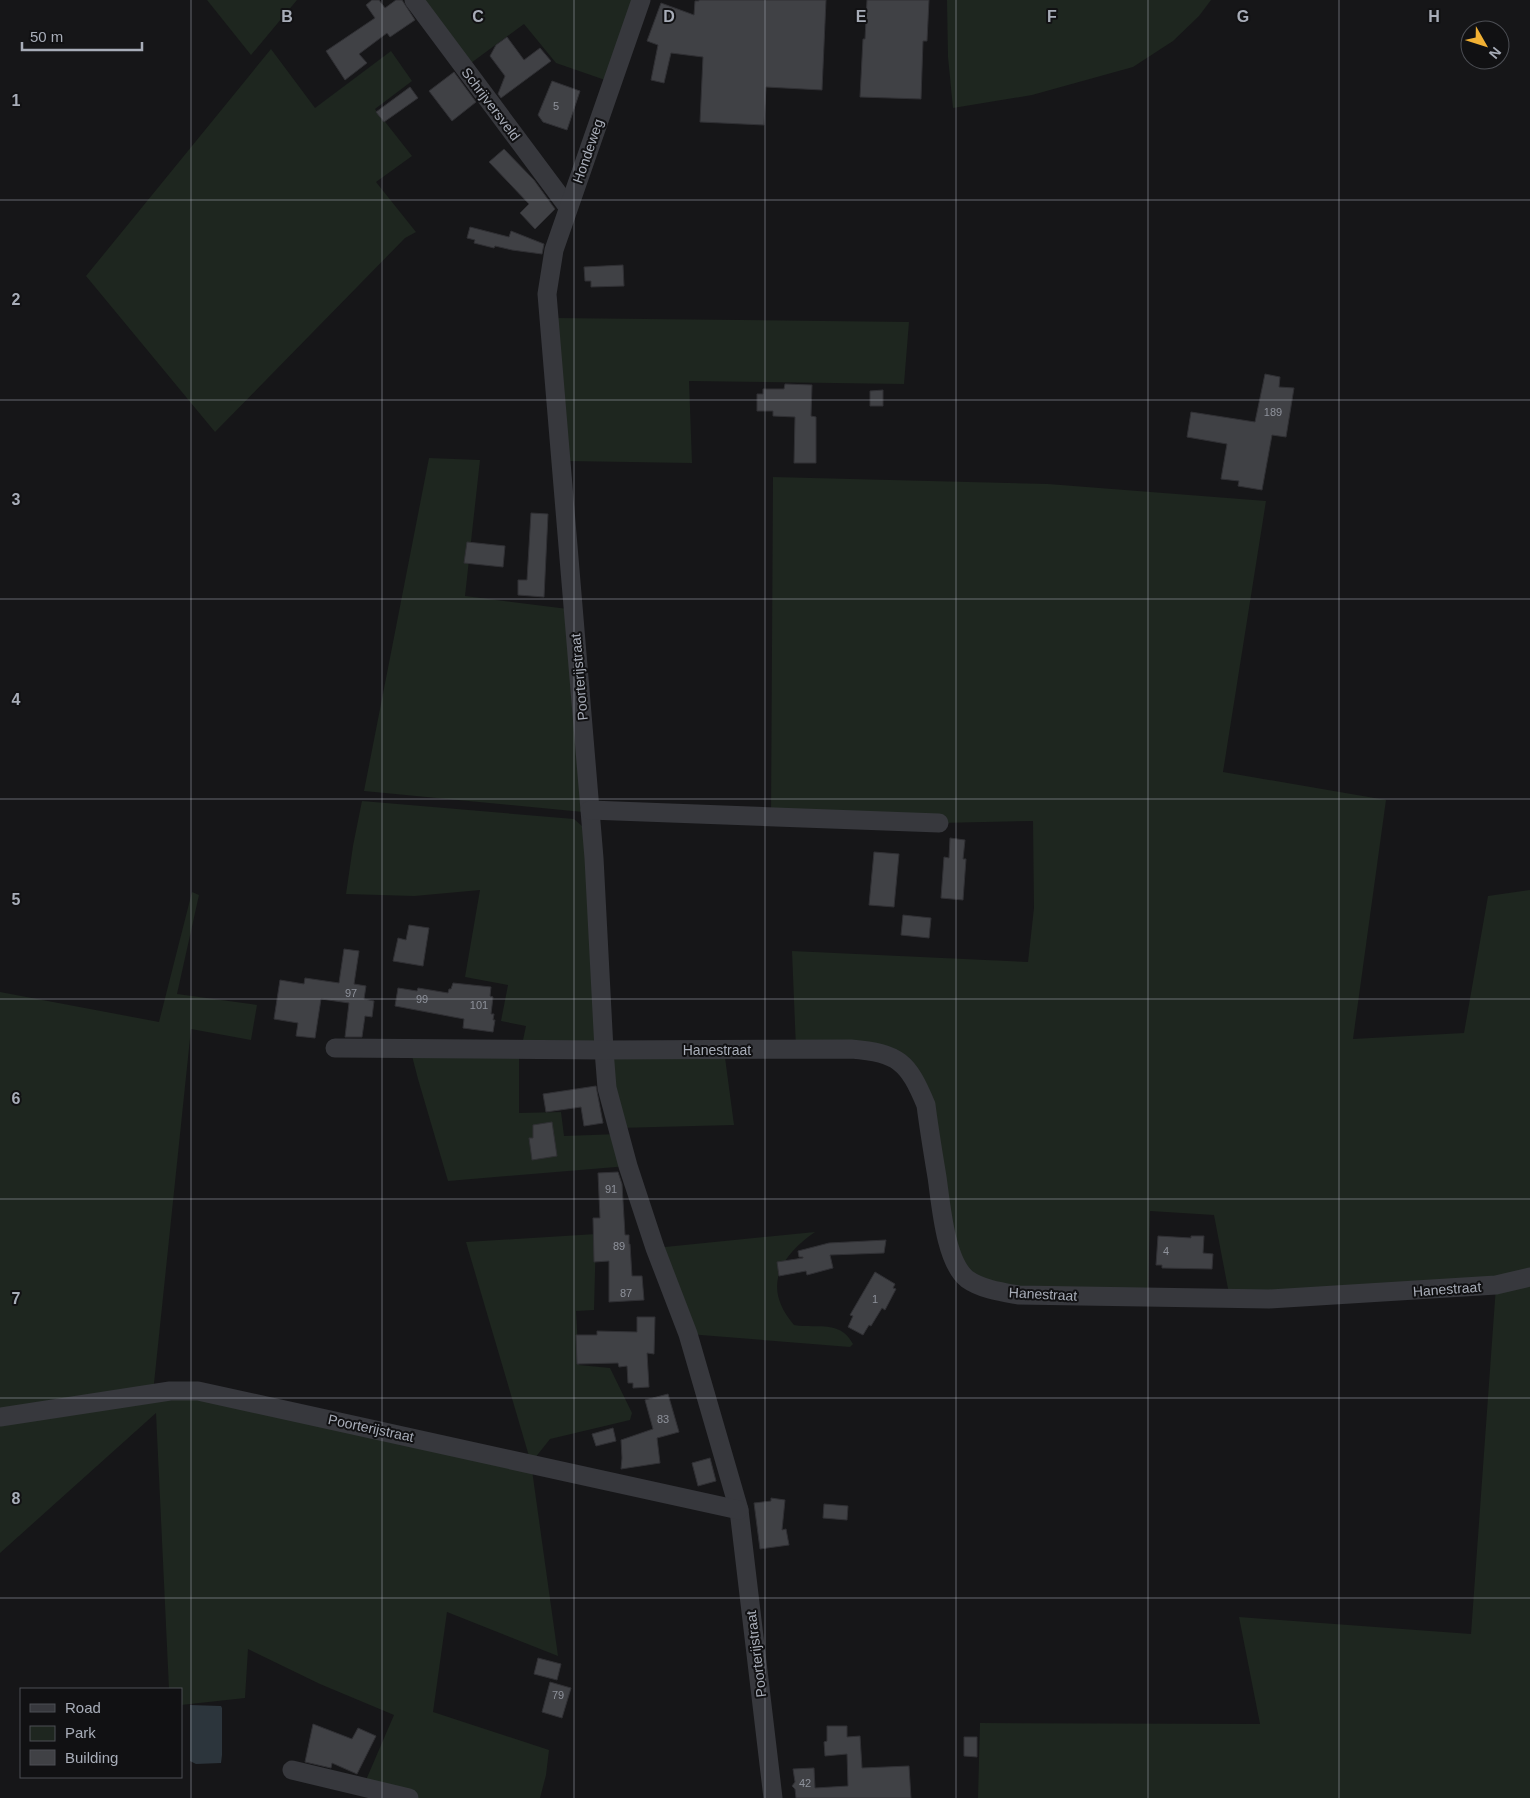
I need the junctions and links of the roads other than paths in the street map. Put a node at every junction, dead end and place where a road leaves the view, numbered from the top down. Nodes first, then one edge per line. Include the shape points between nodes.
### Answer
1 (414, 0) edge
2 (641, 0) edge
3 (568, 207) junction
4 (548, 305) joint
5 (590, 810) junction
6 (939, 823) dead end
7 (335, 1048) dead end
8 (604, 1050) junction
9 (1530, 1277) edge
10 (0, 1416) edge
11 (739, 1510) junction
12 (292, 1770) dead end
13 (409, 1798) edge
14 (773, 1798) edge

1 - 3 street, Schrijversveld
2 - 3 street, Hondeweg
3 - 4 street, Hondeweg via 554,250
4 - 5 street, Poorterijstraat
5 - 6 street
5 - 8 street, Poorterijstraat
7 - 8 street
8 - 9 street, Hanestraat via 851,1049 888,1055 906,1067 926,1105 946,1236 958,1266 967,1278 1000,1292 1018,1295 1269,1299 1496,1286
8 - 11 street, Poorterijstraat via 607,1088 628,1166 688,1334
10 - 11 street, Poorterijstraat via 170,1390 198,1391
11 - 14 street, Poorterijstraat
12 - 13 street

